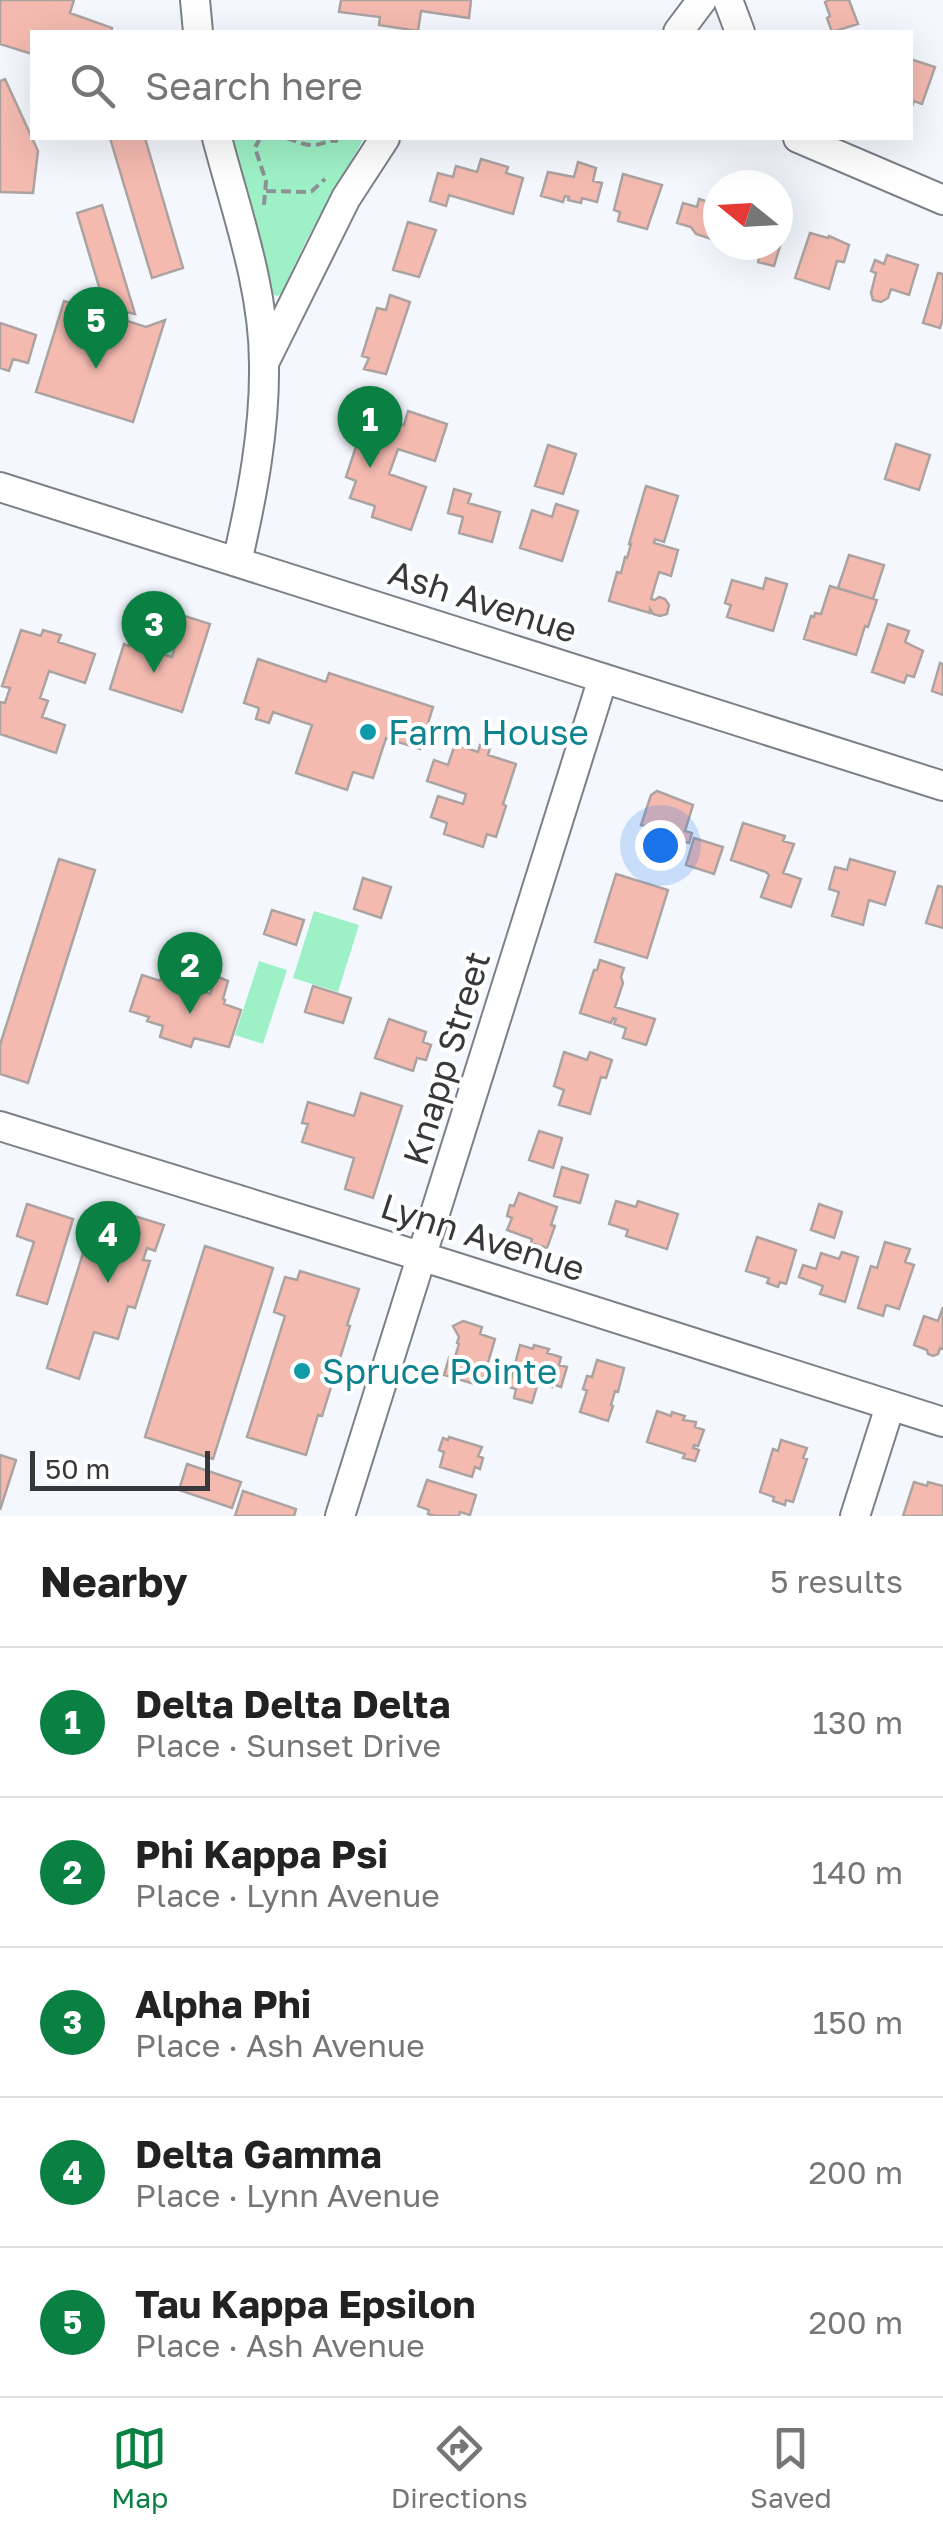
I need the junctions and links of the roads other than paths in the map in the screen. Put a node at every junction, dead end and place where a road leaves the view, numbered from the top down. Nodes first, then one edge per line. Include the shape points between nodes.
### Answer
1 (195, 0) edge
2 (702, 0) edge
3 (728, 0) edge
4 (199, 30) edge
5 (680, 30) edge
6 (739, 30) edge
7 (218, 140) edge
8 (385, 140) edge
9 (811, 141) edge
10 (943, 200) edge
11 (264, 363) junction
12 (0, 487) edge
13 (237, 562) junction
14 (603, 678) junction
15 (943, 786) edge
16 (0, 1126) edge
17 (423, 1257) junction
18 (890, 1406) junction
19 (943, 1422) edge
20 (340, 1516) edge
21 (855, 1516) edge

1 - 4 street
2 - 5 street
3 - 6 street
7 - 11 street via 255,286
8 - 11 street via 346,198
9 - 10 street
11 - 13 street via 254,480
12 - 13 street, Ash Avenue
13 - 14 street, Ash Avenue
14 - 15 street, Ash Avenue
14 - 17 street, Knapp Street
16 - 17 street, Lynn Avenue
17 - 18 street, Lynn Avenue
17 - 20 street, Knapp Street
18 - 19 street, Lynn Avenue
18 - 21 street

